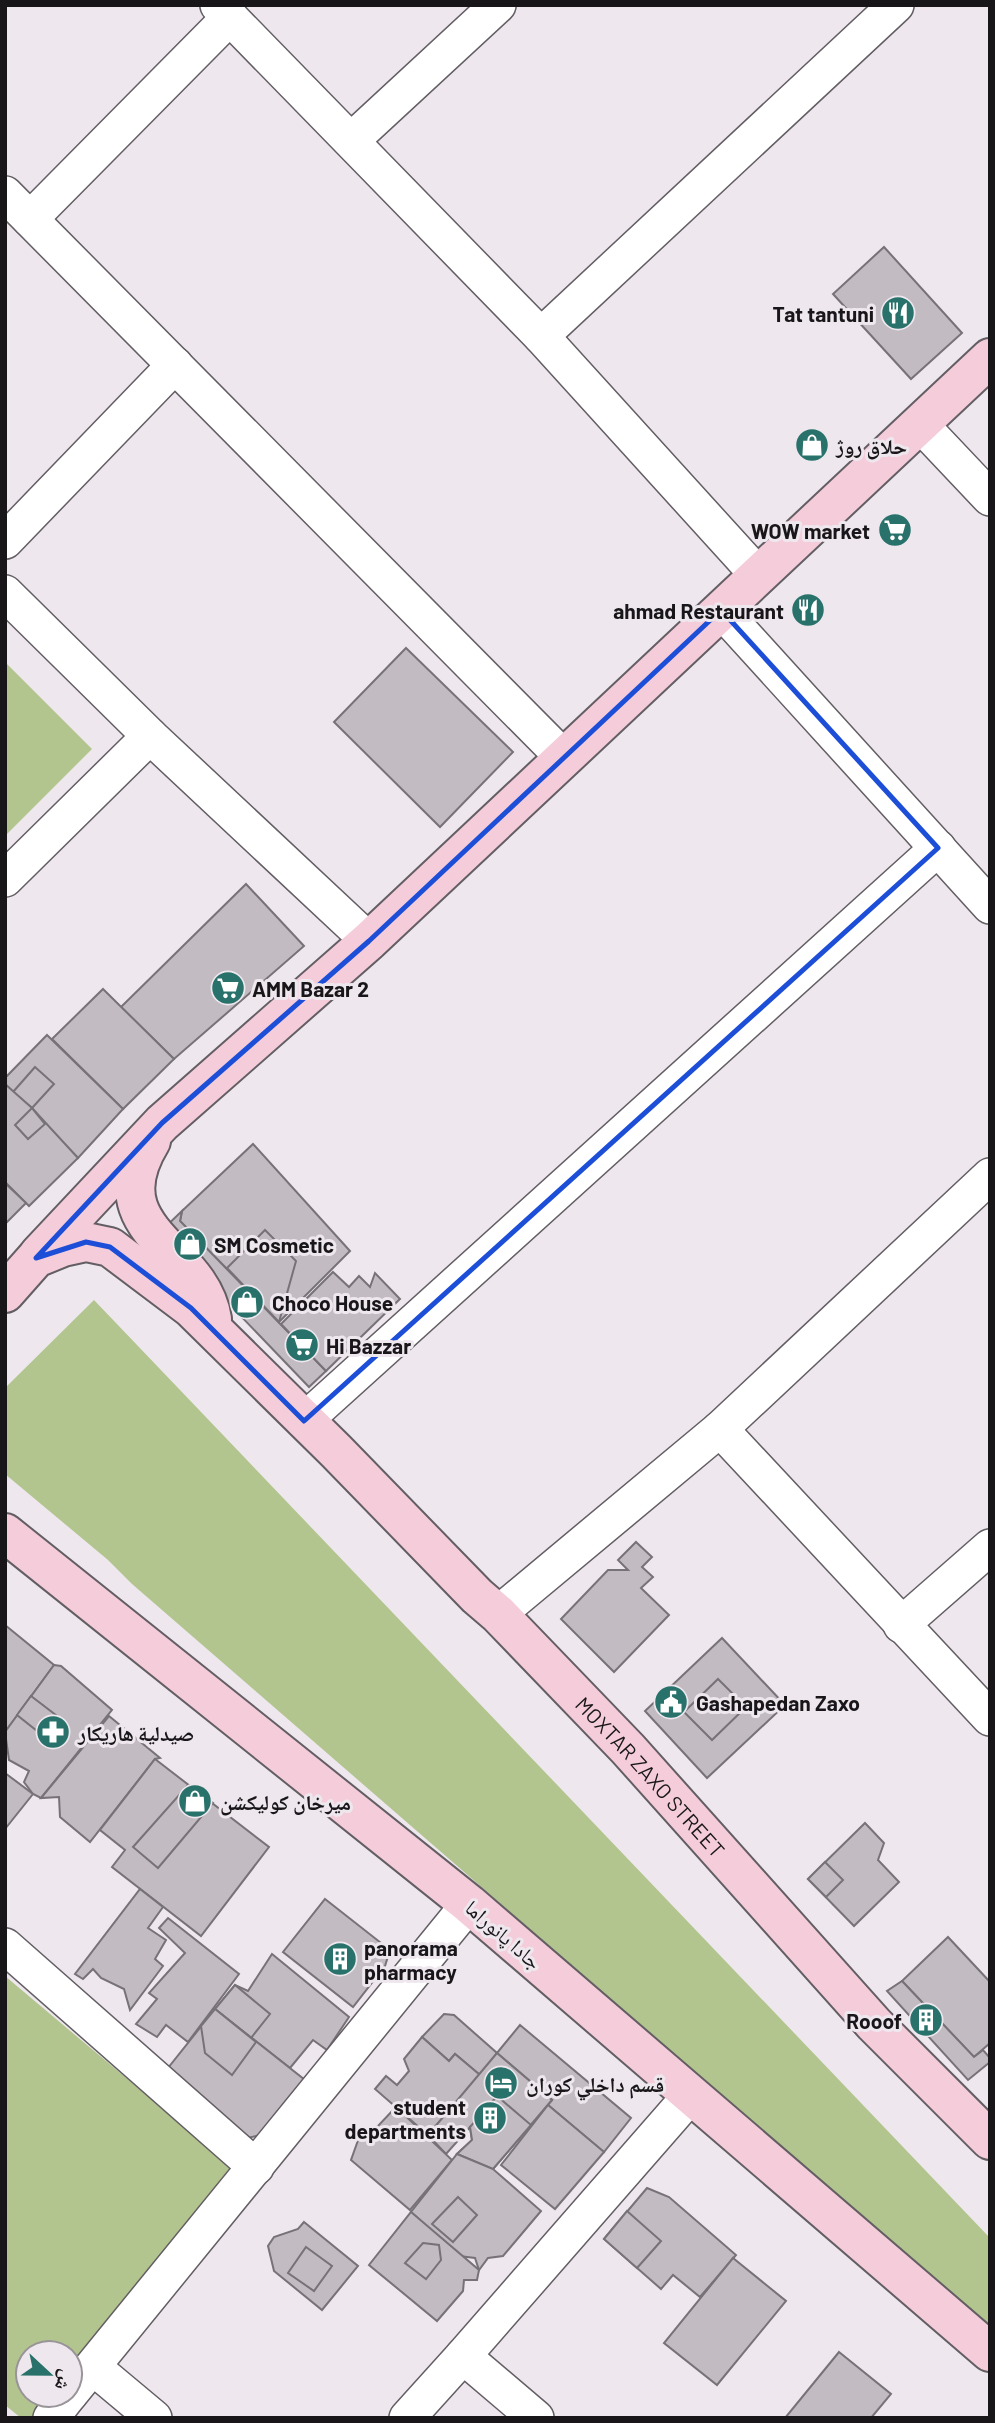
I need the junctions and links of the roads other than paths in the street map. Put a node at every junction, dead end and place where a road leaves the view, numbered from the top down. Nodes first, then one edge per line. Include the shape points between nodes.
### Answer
1 (498, 5) edge
2 (896, 5) edge
3 (224, 11) edge
4 (352, 140) junction
5 (5, 194) edge
6 (30, 219) junction
7 (541, 336) junction
8 (990, 358) edge
9 (176, 365) junction
10 (919, 424) junction
11 (990, 498) edge
12 (5, 541) edge
13 (758, 575) junction
14 (5, 593) edge
15 (721, 610) junction
16 (150, 736) junction
17 (564, 758) junction
18 (938, 848) junction
19 (5, 879) edge
20 (990, 906) edge
21 (369, 941) junction
22 (162, 1123) junction
23 (990, 1176) edge
24 (36, 1258) junction
25 (5, 1293) edge
26 (214, 1331) junction
27 (304, 1421) junction
28 (720, 1429) junction
29 (5, 1532) edge
30 (990, 1548) edge
31 (498, 1614) junction
32 (901, 1625) junction
33 (990, 1718) edge
34 (469, 1904) junction
35 (5, 1946) edge
36 (690, 2096) junction
37 (985, 2124) edge
38 (256, 2167) junction
39 (990, 2352) edge
40 (463, 2356) junction
41 (93, 2367) junction
42 (84, 2378) edge
43 (154, 2418) edge
44 (407, 2418) edge
45 (536, 2418) edge

1 - 4 street
2 - 7 street
3 - 4 street
3 - 6 street
4 - 7 street
5 - 6 street
6 - 9 street
7 - 13 street
8 - 10 main road
9 - 12 street
9 - 17 street
10 - 11 street
10 - 13 main road
13 - 15 main road
14 - 16 street
15 - 17 main road
15 - 18 street
16 - 19 street
16 - 21 street
17 - 21 main road
18 - 20 street
18 - 27 street
21 - 22 main road
22 - 24 main road
22 - 26 main road via 139,1163 137,1203 156,1239 202,1290
23 - 28 street
24 - 25 main road
24 - 26 main road, MOXTAR ZAXO STREET via 86,1242 110,1247
26 - 27 main road, MOXTAR ZAXO STREET
27 - 31 main road, MOXTAR ZAXO STREET
28 - 31 street
28 - 32 street
29 - 34 main road, جادا پانوراما
30 - 32 street
31 - 37 main road, MOXTAR ZAXO STREET via 628,1749 874,2024
32 - 33 street
34 - 36 main road, جادا پانوراما
34 - 38 street
35 - 38 street
36 - 39 main road, جادا پانوراما
36 - 40 street
38 - 41 street
40 - 44 street
40 - 45 street
41 - 42 street
41 - 43 street

